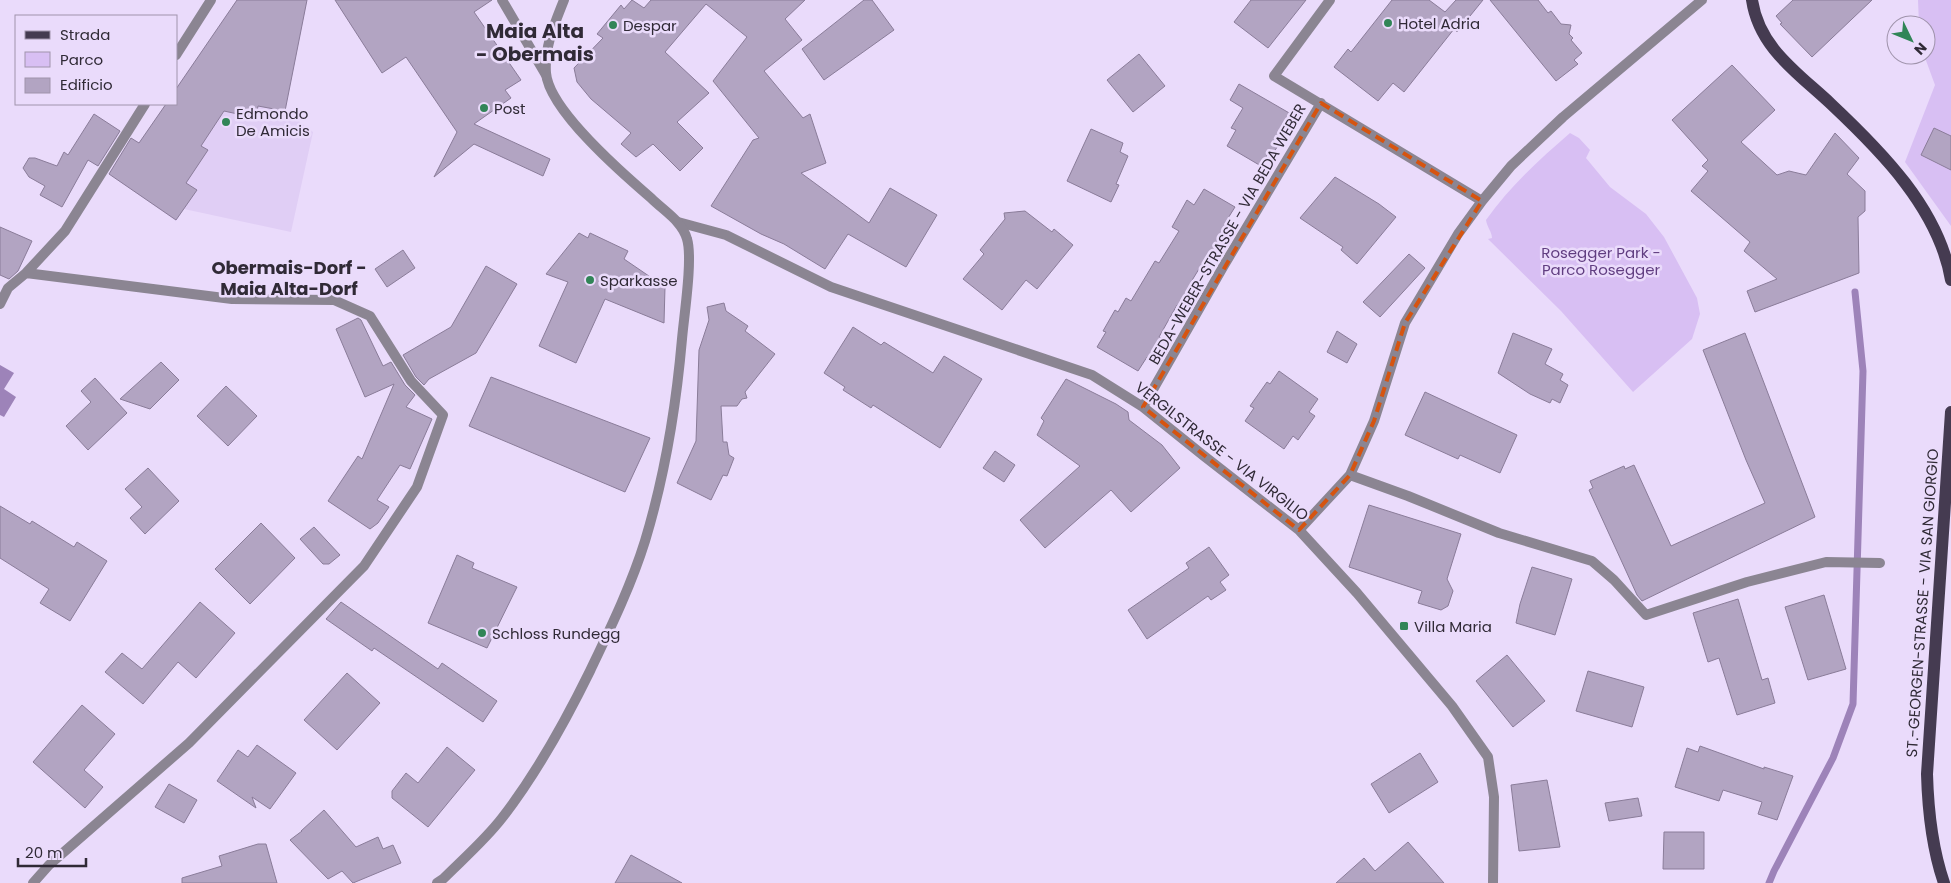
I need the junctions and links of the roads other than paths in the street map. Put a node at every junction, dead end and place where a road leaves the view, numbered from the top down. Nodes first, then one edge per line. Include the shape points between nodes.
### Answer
1 (211, 0) edge
2 (502, 0) edge
3 (564, 0) edge
4 (1330, 0) edge
5 (1702, 0) edge
6 (1752, 0) edge
7 (178, 52) edge
8 (546, 75) junction
9 (1321, 103) junction
10 (145, 105) edge
11 (1482, 201) junction
12 (678, 222) junction
13 (26, 274) junction
14 (1951, 280) edge
15 (4, 286) edge
16 (0, 304) edge
17 (1143, 407) junction
18 (1951, 412) edge
19 (1350, 475) junction
20 (1299, 530) junction
21 (1880, 563) dead end
22 (33, 883) edge
23 (436, 883) edge
24 (1493, 883) edge
25 (1944, 883) edge

1 - 7 street
2 - 8 street
3 - 8 street via 546,51
4 - 9 street via 1274,76
5 - 11 street via 1563,117 1511,166
6 - 14 main road via 1764,37 1776,53 1857,130 1923,208 1938,235
8 - 12 street via 564,111 623,174
9 - 11 street
9 - 17 street, BEDA-WEBER-STRASSE - VIA BEDA WEBER
10 - 13 street via 65,231
11 - 19 street via 1458,234 1405,323 1374,421
12 - 17 street, VERGILSTRASSE - VIA VIRGILIO via 726,235 831,286 1092,375
12 - 23 street via 688,242 689,252 677,394 665,463 644,542 613,622 566,718 503,816
13 - 15 street
13 - 22 street via 232,299 334,300 370,316 411,381 444,415 417,487 364,566 189,743
15 - 16 street
17 - 20 street, VERGILSTRASSE - VIA VIRGILIO
18 - 25 main road, ST.-GEORGEN-STRASSE - VIA SAN GIORGIO via 1927,774 1927,797 1937,862
19 - 20 street
19 - 21 street via 1499,533 1592,560 1646,615 1747,582 1826,562
20 - 24 street, VERGILSTRASSE - VIA VIRGILIO via 1452,706 1488,757 1494,797

